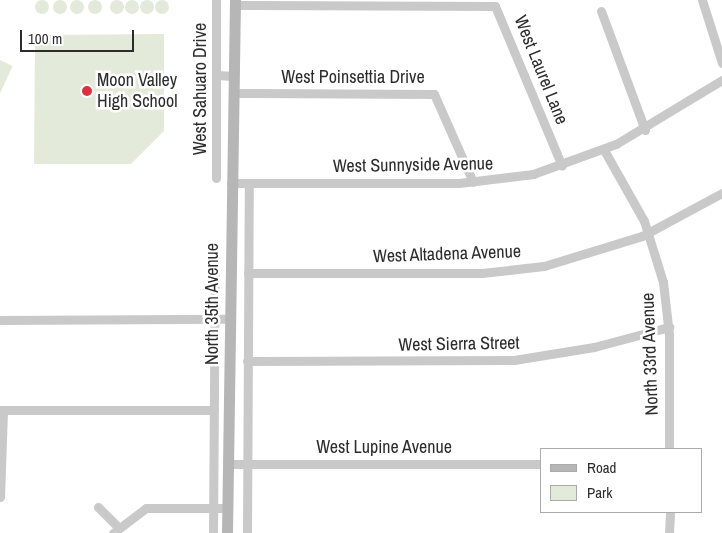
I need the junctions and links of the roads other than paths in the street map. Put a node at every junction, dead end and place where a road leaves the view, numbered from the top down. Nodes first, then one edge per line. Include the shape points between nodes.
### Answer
1 (216, 0) edge
2 (702, 0) edge
3 (235, 2) edge
4 (602, 11) dead end
5 (722, 63) edge
6 (216, 76) junction
7 (234, 76) junction
8 (722, 80) edge
9 (234, 92) junction
10 (645, 130) junction
11 (604, 150) junction
12 (562, 166) junction
13 (216, 178) dead end
14 (473, 182) junction
15 (231, 183) junction
16 (249, 183) junction
17 (722, 193) edge
18 (648, 233) junction
19 (215, 267) dead end
20 (248, 273) junction
21 (214, 319) junction
22 (229, 319) junction
23 (0, 320) edge
24 (669, 327) junction
25 (247, 361) junction
26 (2, 410) edge
27 (214, 410) junction
28 (669, 448) edge
29 (228, 464) junction
30 (247, 464) junction
31 (540, 464) edge
32 (0, 497) edge
33 (98, 507) dead end
34 (213, 508) junction
35 (228, 508) junction
36 (670, 513) edge
37 (115, 530) edge
38 (212, 533) edge
39 (228, 533) edge
40 (247, 533) edge
41 (669, 533) edge

1 - 6 street, West Sahuaro Drive
2 - 5 street
3 - 7 main road, North 35th Avenue
3 - 12 street, West Laurel Lane via 495,6
4 - 10 street
6 - 7 street
6 - 13 street, West Sahuaro Drive
7 - 9 main road, North 35th Avenue
8 - 10 street, West Sunnyside Avenue
9 - 14 street, West Poinsettia Drive via 434,94
9 - 15 main road, North 35th Avenue
10 - 11 street, West Sunnyside Avenue
11 - 12 street, West Sunnyside Avenue
11 - 18 street, North 33rd Avenue
12 - 14 street, West Sunnyside Avenue
14 - 16 street, West Sunnyside Avenue
15 - 16 street, West Sunnyside Avenue
15 - 22 main road, North 35th Avenue
16 - 20 street, North 35th Avenue
17 - 18 street, West Altadena Avenue
18 - 20 street, West Altadena Avenue via 591,254 518,270
18 - 24 street, North 33rd Avenue via 663,282
19 - 21 street, North 35th Avenue
20 - 25 street, North 35th Avenue
21 - 22 street
21 - 23 street
21 - 27 street, North 35th Avenue
22 - 29 main road, North 35th Avenue
24 - 25 street, West Sierra Street via 594,348 514,360
24 - 28 street, North 33rd Avenue
25 - 30 street, North 35th Avenue
26 - 27 street
26 - 32 street
27 - 34 street, North 35th Avenue
29 - 30 street, West Lupine Avenue
29 - 35 main road, North 35th Avenue
30 - 31 street, West Lupine Avenue
30 - 40 street, North 35th Avenue
33 - 37 street
34 - 35 street
34 - 37 street via 146,508
34 - 38 street, North 35th Avenue
35 - 39 main road, North 35th Avenue
36 - 41 street

